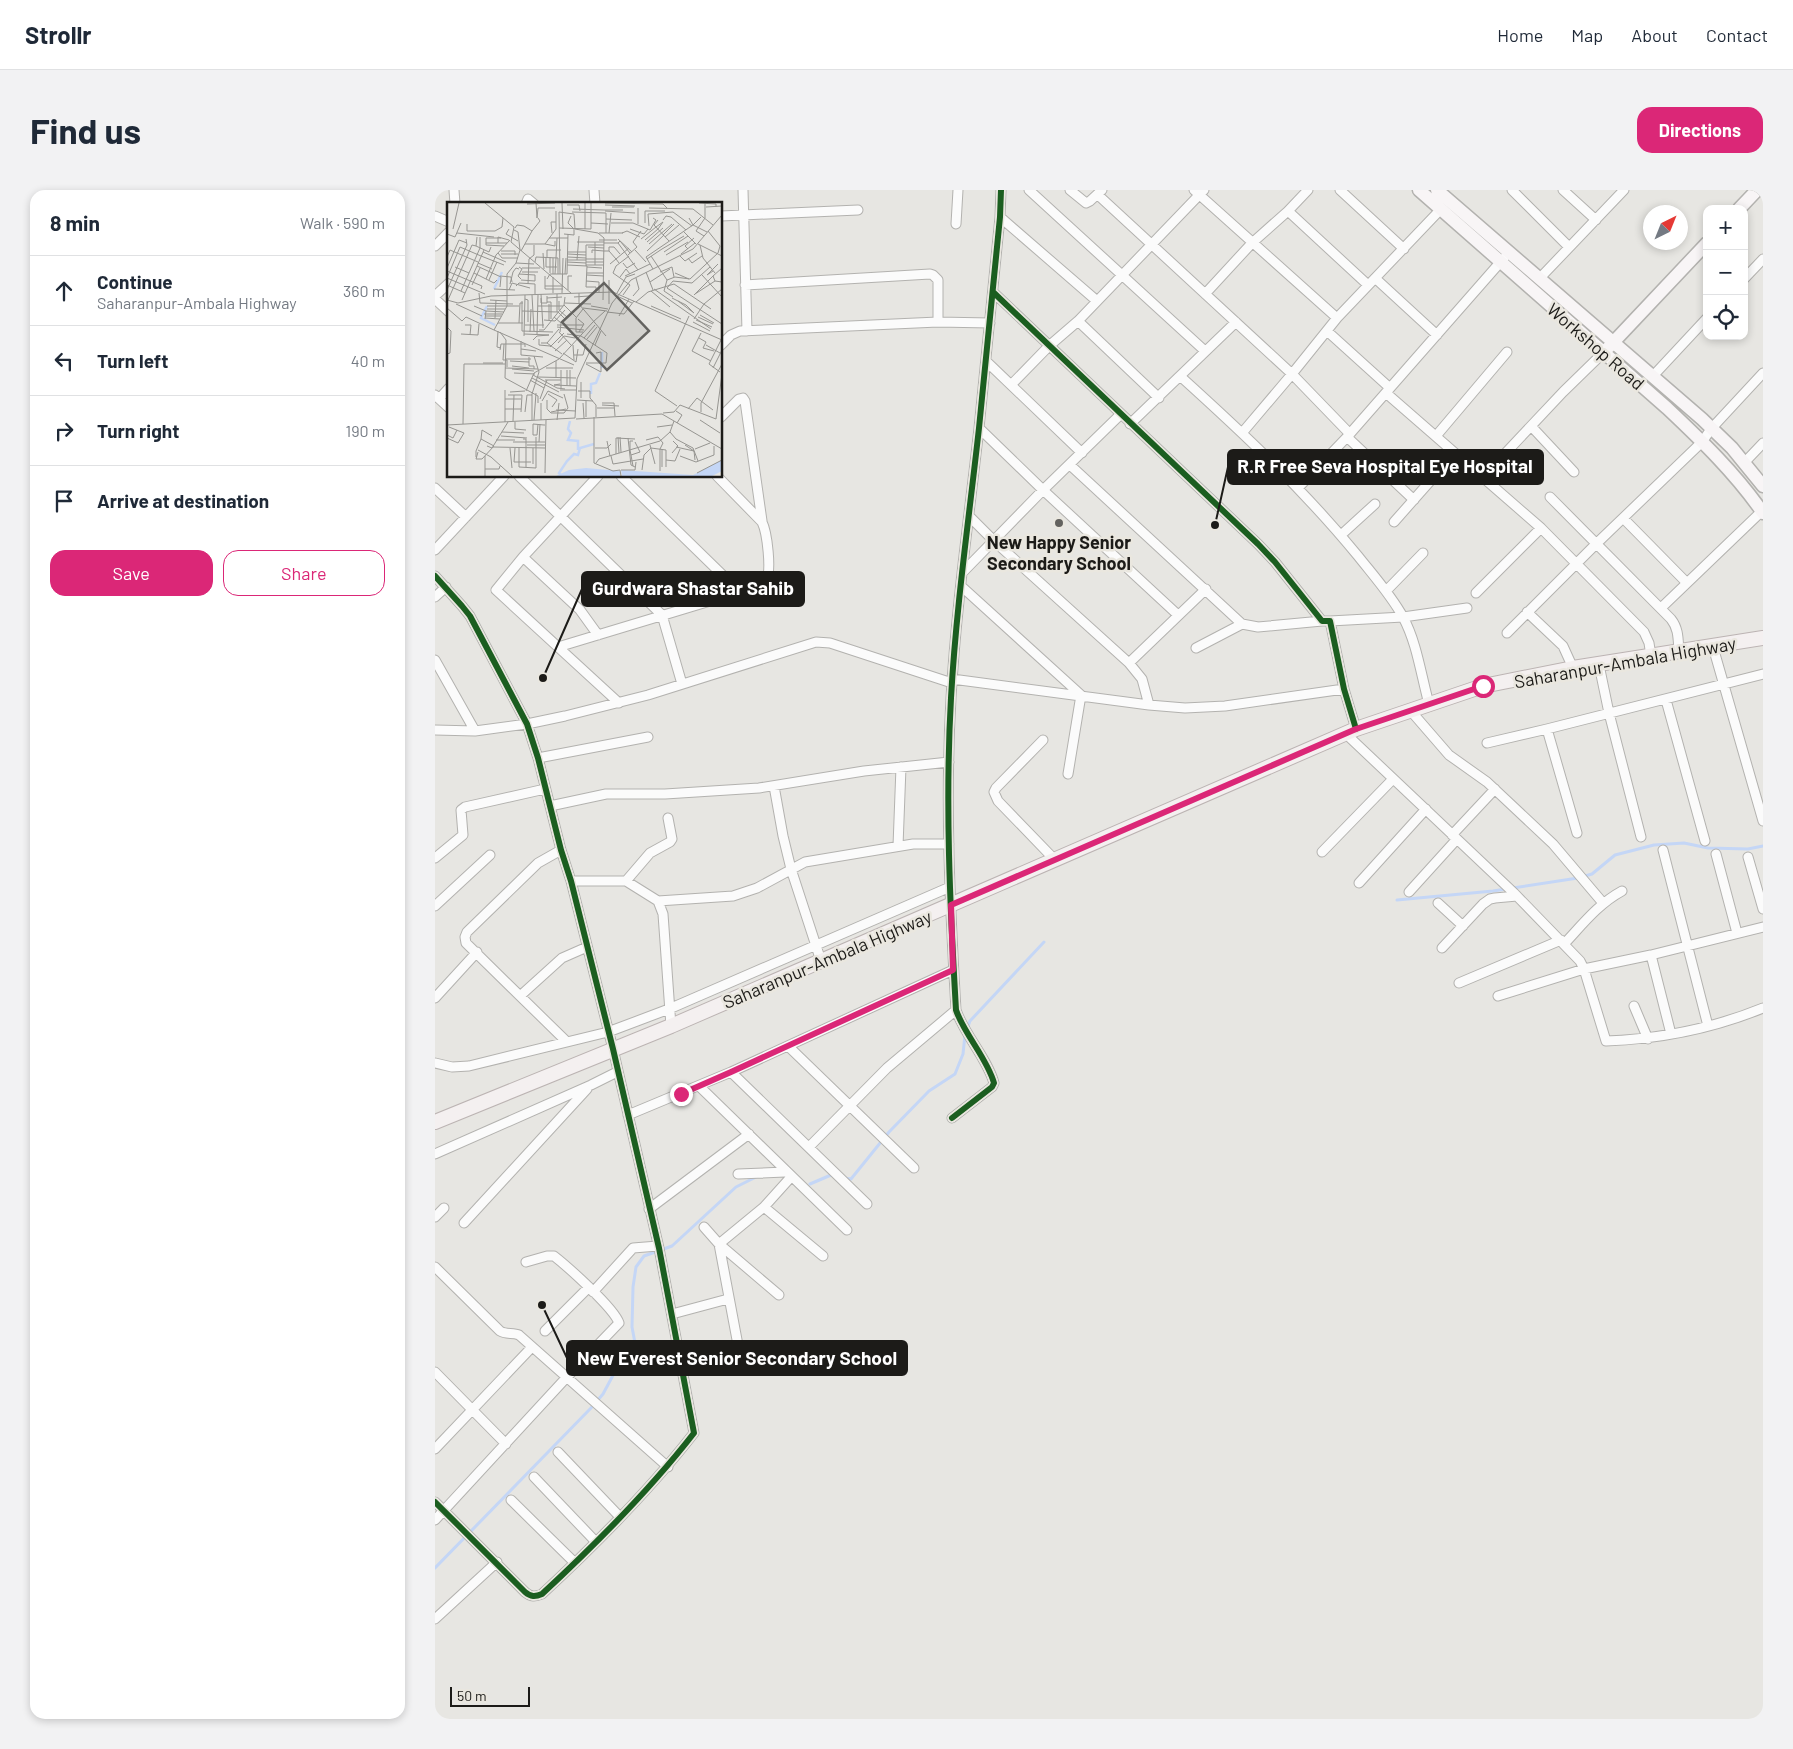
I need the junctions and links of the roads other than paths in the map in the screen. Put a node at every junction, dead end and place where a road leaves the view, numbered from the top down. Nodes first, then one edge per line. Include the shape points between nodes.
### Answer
1 (743, 190) edge
2 (957, 190) edge
3 (1001, 190) edge
4 (1029, 190) edge
5 (1070, 190) edge
6 (1340, 190) edge
7 (1419, 190) edge
8 (1437, 190) edge
9 (1563, 190) edge
10 (1624, 190) edge
11 (1757, 190) edge
12 (1100, 192) edge
13 (1199, 192) edge
14 (1302, 192) edge
15 (1518, 192) edge
16 (1743, 205) edge
17 (1441, 209) junction
18 (857, 210) dead end
19 (1288, 211) junction
20 (744, 215) junction
21 (435, 216) edge
22 (723, 216) edge
23 (1000, 217) junction
24 (1596, 220) junction
25 (447, 221) edge
26 (956, 224) dead end
27 (447, 234) edge
28 (1151, 244) junction
29 (1252, 244) junction
30 (435, 246) edge
31 (1569, 247) junction
32 (1703, 247) edge
33 (1404, 248) junction
34 (1505, 257) junction
35 (1763, 259) edge
36 (1748, 274) edge
37 (1122, 276) junction
38 (1539, 279) junction
39 (1371, 282) junction
40 (447, 285) edge
41 (745, 285) junction
42 (993, 292) junction
43 (1205, 294) junction
44 (435, 298) edge
45 (1097, 301) junction
46 (447, 310) edge
47 (1337, 318) junction
48 (1077, 321) junction
49 (938, 322) junction
50 (1236, 322) junction
51 (1703, 322) edge
52 (989, 323) junction
53 (747, 331) junction
54 (1327, 331) junction
55 (1437, 335) junction
56 (723, 340) edge
57 (1613, 343) junction
58 (1049, 346) junction
59 (1205, 351) junction
60 (1507, 352) dead end
61 (1603, 353) junction
62 (986, 361) junction
63 (1763, 373) edge
64 (1292, 374) junction
65 (1180, 376) junction
66 (1652, 376) junction
67 (1011, 385) junction
68 (1388, 391) junction
69 (437, 397) edge
70 (1159, 398) junction
71 (447, 406) edge
72 (1121, 414) junction
73 (723, 415) edge
74 (1130, 424) junction
75 (1531, 426) junction
76 (979, 428) junction
77 (1711, 429) junction
78 (1242, 433) junction
79 (1348, 436) junction
80 (1436, 436) junction
81 (1703, 442) junction
82 (1763, 443) edge
83 (1081, 453) junction
84 (1455, 453) junction
85 (1744, 463) junction
86 (1070, 465) junction
87 (1574, 472) dead end
88 (1483, 477) junction
89 (501, 478) edge
90 (521, 478) edge
91 (595, 478) edge
92 (623, 478) edge
93 (719, 478) edge
94 (1763, 486) edge
95 (435, 488) edge
96 (1298, 488) junction
97 (1043, 490) junction
98 (1550, 497) dead end
99 (1414, 500) junction
100 (1375, 504) dead end
101 (1763, 512) edge
102 (969, 516) junction
103 (466, 517) junction
104 (561, 517) junction
105 (1623, 518) junction
106 (762, 522) junction
107 (1394, 522) dead end
108 (1541, 528) junction
109 (1341, 535) junction
110 (994, 541) junction
111 (1596, 544) junction
112 (435, 550) edge
113 (1423, 553) dead end
114 (523, 557) junction
115 (1577, 564) junction
116 (963, 572) junction
117 (435, 576) edge
118 (1687, 583) junction
119 (961, 586) junction
120 (446, 587) junction
121 (1206, 588) junction
122 (1386, 591) junction
123 (740, 592) junction
124 (1476, 593) dead end
125 (435, 597) edge
126 (1467, 608) dead end
127 (1661, 608) junction
128 (1527, 612) junction
129 (662, 615) junction
130 (1178, 615) junction
131 (1403, 617) junction
132 (1326, 621) junction
133 (1242, 624) junction
134 (1507, 633) dead end
135 (598, 634) junction
136 (1763, 638) edge
137 (558, 647) junction
138 (1713, 647) junction
139 (1196, 648) dead end
140 (1679, 652) junction
141 (1651, 656) junction
142 (435, 660) edge
143 (1129, 663) junction
144 (1599, 665) junction
145 (1573, 668) junction
146 (1763, 674) edge
147 (952, 681) junction
148 (683, 684) junction
149 (1724, 684) junction
150 (1344, 689) junction
151 (1081, 695) junction
152 (1666, 700) junction
153 (619, 703) junction
154 (1429, 704) junction
155 (1149, 705) junction
156 (1410, 710) junction
157 (1609, 713) junction
158 (527, 724) junction
159 (1547, 729) junction
160 (435, 730) edge
161 (475, 731) junction
162 (1351, 731) junction
163 (648, 737) dead end
164 (1043, 740) dead end
165 (1487, 743) dead end
166 (538, 758) junction
167 (949, 762) junction
168 (901, 767) junction
169 (1069, 774) dead end
170 (1393, 779) junction
171 (774, 786) junction
172 (545, 789) junction
173 (1495, 789) junction
174 (550, 806) junction
175 (1426, 809) junction
176 (668, 818) dead end
177 (1763, 821) edge
178 (1577, 833) dead end
179 (1455, 837) junction
180 (1641, 837) dead end
181 (1705, 841) dead end
182 (949, 844) junction
183 (898, 846) junction
184 (561, 850) junction
185 (1663, 850) dead end
186 (1323, 852) dead end
187 (436, 854) edge
188 (1716, 854) dead end
189 (490, 855) dead end
190 (1748, 857) dead end
191 (1055, 860) junction
192 (791, 869) junction
193 (571, 881) junction
194 (626, 881) junction
195 (1359, 883) dead end
196 (950, 887) junction
197 (1622, 891) dead end
198 (1409, 892) dead end
199 (1515, 895) junction
200 (437, 902) edge
201 (658, 902) junction
202 (1438, 903) dead end
203 (1603, 903) junction
204 (951, 905) junction
205 (1763, 909) edge
206 (1463, 926) junction
207 (1763, 927) edge
208 (1737, 933) junction
209 (1563, 942) junction
210 (816, 945) junction
211 (1689, 946) junction
212 (587, 947) junction
213 (1442, 948) dead end
214 (477, 952) junction
215 (1651, 955) junction
216 (821, 961) junction
217 (1584, 969) junction
218 (953, 970) junction
219 (1459, 983) dead end
220 (520, 996) junction
221 (1498, 996) dead end
222 (435, 998) edge
223 (1634, 1006) dead end
224 (1763, 1008) edge
225 (669, 1009) junction
226 (956, 1010) junction
227 (671, 1026) junction
228 (1708, 1026) junction
229 (608, 1032) junction
230 (1671, 1034) junction
231 (1648, 1039) junction
232 (566, 1041) junction
233 (788, 1046) junction
234 (613, 1049) junction
235 (435, 1063) edge
236 (617, 1072) junction
237 (731, 1072) junction
238 (591, 1085) junction
239 (699, 1086) junction
240 (850, 1106) junction
241 (628, 1115) junction
242 (952, 1118) dead end
243 (435, 1122) edge
244 (749, 1134) junction
245 (809, 1147) junction
246 (435, 1154) edge
247 (914, 1168) dead end
248 (738, 1174) dead end
249 (788, 1174) junction
250 (867, 1204) dead end
251 (764, 1206) junction
252 (444, 1208) dead end
253 (649, 1209) junction
254 (435, 1217) edge
255 (464, 1223) dead end
256 (704, 1228) dead end
257 (847, 1230) dead end
258 (719, 1244) junction
259 (659, 1250) junction
260 (823, 1256) dead end
261 (525, 1262) dead end
262 (435, 1267) edge
263 (591, 1290) junction
264 (779, 1294) dead end
265 (728, 1299) junction
266 (672, 1314) junction
267 (545, 1331) dead end
268 (532, 1347) junction
269 (741, 1361) dead end
270 (435, 1372) edge
271 (566, 1378) junction
272 (473, 1409) junction
273 (506, 1444) junction
274 (435, 1449) edge
275 (558, 1452) dead end
276 (668, 1467) junction
277 (534, 1477) dead end
278 (511, 1500) dead end
279 (435, 1502) edge
280 (444, 1511) junction
281 (620, 1517) junction
282 (435, 1520) edge
283 (596, 1542) junction
284 (497, 1562) junction
285 (575, 1563) junction
286 (435, 1619) edge

1 - 20 street
2 - 26 street
3 - 23 street
4 - 37 street
5 - 12 street via 1086,203
6 - 33 street
7 - 17 main road, Workshop Road
8 - 34 main road, Workshop Road
9 - 24 street
10 - 24 street
11 - 16 main road
12 - 28 street
13 - 28 street
13 - 29 street
14 - 19 street
15 - 31 street
17 - 33 street
17 - 34 main road, Workshop Road
18 - 20 street
19 - 29 street
19 - 39 street
20 - 22 street
20 - 41 street
21 - 25 street
23 - 42 street
23 - 45 street
24 - 31 street
27 - 30 street
28 - 37 street
28 - 43 street
29 - 43 street
29 - 47 street
31 - 38 street
32 - 57 main road
33 - 39 street
34 - 38 main road, Workshop Road
34 - 55 street
34 - 61 main road, Workshop Road
35 - 36 street
37 - 45 street
37 - 59 street
38 - 57 main road, Workshop Road
39 - 47 street
39 - 55 street
40 - 44 street
41 - 49 street via 930,274 938,280
41 - 53 street
42 - 52 street
42 - 58 street
43 - 50 street
44 - 46 street
45 - 48 street
47 - 54 street
48 - 58 street
48 - 70 street
49 - 52 street
49 - 53 street
50 - 59 street
50 - 64 street
51 - 66 street
52 - 62 street
53 - 56 street
54 - 64 street
54 - 68 street
55 - 68 street
57 - 61 main road
57 - 66 main road, Workshop Road
58 - 67 street
58 - 72 street
59 - 65 street
60 - 80 street
61 - 75 street
61 - 81 main road, Workshop Road
62 - 67 street
62 - 76 street
63 - 77 street
64 - 78 street
64 - 79 street
65 - 70 street
65 - 78 street
66 - 77 main road, Workshop Road
67 - 83 street
68 - 79 street
68 - 80 street
69 - 71 street
70 - 74 street
72 - 74 street
72 - 83 street
73 - 106 street via 739,398 743,398
74 - 132 street via 1258,544
75 - 87 street
75 - 88 street
76 - 97 street
76 - 102 street
77 - 81 street
77 - 85 main road, Workshop Road
78 - 96 street
79 - 96 street
79 - 99 street
80 - 84 street
81 - 101 main road, Workshop Road
81 - 105 street
82 - 85 street
83 - 86 street
84 - 88 street
84 - 99 street
85 - 94 main road, Workshop Road
86 - 97 street
86 - 121 street
88 - 108 street
89 - 103 street
90 - 104 street
91 - 104 street
92 - 123 street
93 - 106 street
95 - 103 street
96 - 109 street
97 - 110 street
97 - 130 street
98 - 111 street
99 - 107 street
100 - 109 street
101 - 118 street
102 - 110 street
102 - 116 street
103 - 112 street
104 - 114 street
104 - 129 street
105 - 111 street
105 - 118 street
106 - 123 street via 766,528 769,577 762,584
108 - 115 street
108 - 124 street
109 - 122 street
110 - 116 street
110 - 143 street
111 - 115 street
111 - 127 street
113 - 122 street
114 - 135 street via 580,610
114 - 137 street via 497,590
115 - 128 street
115 - 141 street via 1644,632
116 - 119 street
117 - 120 street
118 - 127 street
119 - 147 street
119 - 151 street
120 - 125 street
120 - 158 street via 475,625
121 - 130 street
121 - 133 street
122 - 131 street
123 - 129 street
126 - 131 street
127 - 140 street via 1676,625
128 - 134 street
128 - 145 street via 1563,646
129 - 135 street
129 - 148 street
130 - 143 street
131 - 132 street
131 - 154 street
132 - 133 street via 1258,627
132 - 150 street
133 - 139 street
135 - 137 street
136 - 138 main road, Saharanpur-Ambala Highway
137 - 153 street
138 - 140 main road, Saharanpur-Ambala Highway
138 - 149 street
140 - 141 main road, Saharanpur-Ambala Highway
141 - 144 main road, Saharanpur-Ambala Highway
142 - 161 street
143 - 155 street via 1143,680
144 - 145 main road, Saharanpur-Ambala Highway
144 - 157 street
145 - 154 main road, Saharanpur-Ambala Highway via 1483,686
146 - 149 street
147 - 148 street via 830,643 816,642
147 - 151 street
147 - 167 street
148 - 153 street
149 - 152 street
149 - 177 street
150 - 155 street via 1225,706 1185,708
150 - 162 street
151 - 155 street
151 - 169 street
152 - 157 street
152 - 181 street
153 - 158 street
154 - 156 main road, Saharanpur-Ambala Highway
156 - 162 main road, Saharanpur-Ambala Highway
156 - 173 street via 1449,755
157 - 159 street
157 - 180 street
158 - 161 street
158 - 166 street
159 - 165 street
159 - 178 street
160 - 161 street
162 - 170 street
162 - 191 main road, Saharanpur-Ambala Highway
163 - 166 street
164 - 191 street via 994,792 998,801
166 - 172 street
167 - 168 street
167 - 182 street
168 - 171 street
168 - 183 street
170 - 175 street
170 - 186 street
171 - 174 street via 709,792 606,794
171 - 192 street
172 - 174 street
172 - 187 street via 465,807 461,810 463,835
173 - 179 street
173 - 203 street via 1553,844
174 - 184 street
175 - 179 street
175 - 195 street
176 - 194 street via 670,842 651,854
179 - 198 street
179 - 199 street
182 - 183 street
182 - 196 street
183 - 192 street via 813,860
184 - 193 street
184 - 214 street via 538,863 467,932 466,943
185 - 211 street
188 - 208 street
189 - 200 street
190 - 205 street
191 - 204 main road, Saharanpur-Ambala Highway
192 - 201 street via 746,893
192 - 210 street
193 - 194 street
193 - 212 street
194 - 201 street
196 - 204 street
196 - 210 street
197 - 203 street
199 - 206 street via 1490,899
199 - 209 street
201 - 225 street via 663,914
202 - 206 street
203 - 209 street
204 - 216 main road, Saharanpur-Ambala Highway
204 - 218 street
206 - 213 street
207 - 208 street
208 - 211 street
209 - 217 street
209 - 219 street
210 - 216 street
210 - 225 street
211 - 215 street
211 - 228 street
212 - 220 street via 562,958
212 - 229 street
214 - 220 street
214 - 222 street
215 - 217 street
215 - 230 street
216 - 227 main road, Saharanpur-Ambala Highway
217 - 221 street
217 - 231 street via 1606,1041
218 - 226 street
218 - 233 street
220 - 232 street
223 - 231 street
224 - 228 street
225 - 227 street
225 - 229 street
226 - 240 street via 897,1058
226 - 242 street via 994,1083
227 - 234 main road, Saharanpur-Ambala Highway
228 - 230 street
229 - 232 street
229 - 234 street
230 - 231 street
232 - 235 street via 469,1066
233 - 237 street
233 - 240 street
234 - 236 street
234 - 243 main road, Saharanpur-Ambala Highway
236 - 238 street
236 - 241 street
237 - 239 street
237 - 245 street
238 - 246 street
238 - 255 street
239 - 241 street
239 - 244 street
240 - 245 street
240 - 247 street
241 - 253 street
244 - 249 street
244 - 253 street
245 - 250 street
248 - 249 street
249 - 251 street
249 - 257 street
251 - 258 street
251 - 260 street
252 - 254 street
253 - 259 street
256 - 258 street
258 - 264 street
258 - 265 street
259 - 263 street via 633,1248
259 - 266 street
261 - 263 street via 554,1256
262 - 268 street via 500,1331 516,1333
263 - 267 street
263 - 271 street via 619,1323
265 - 266 street
265 - 269 street
266 - 276 street via 694,1433
268 - 271 street
268 - 272 street
270 - 272 street
271 - 273 street
271 - 276 street
272 - 273 street
272 - 274 street
273 - 280 street
275 - 281 street
276 - 281 street
277 - 283 street
278 - 285 street
279 - 280 street
280 - 282 street
280 - 284 street
281 - 283 street
283 - 285 street
284 - 285 street via 525,1592 535,1597
284 - 286 street

